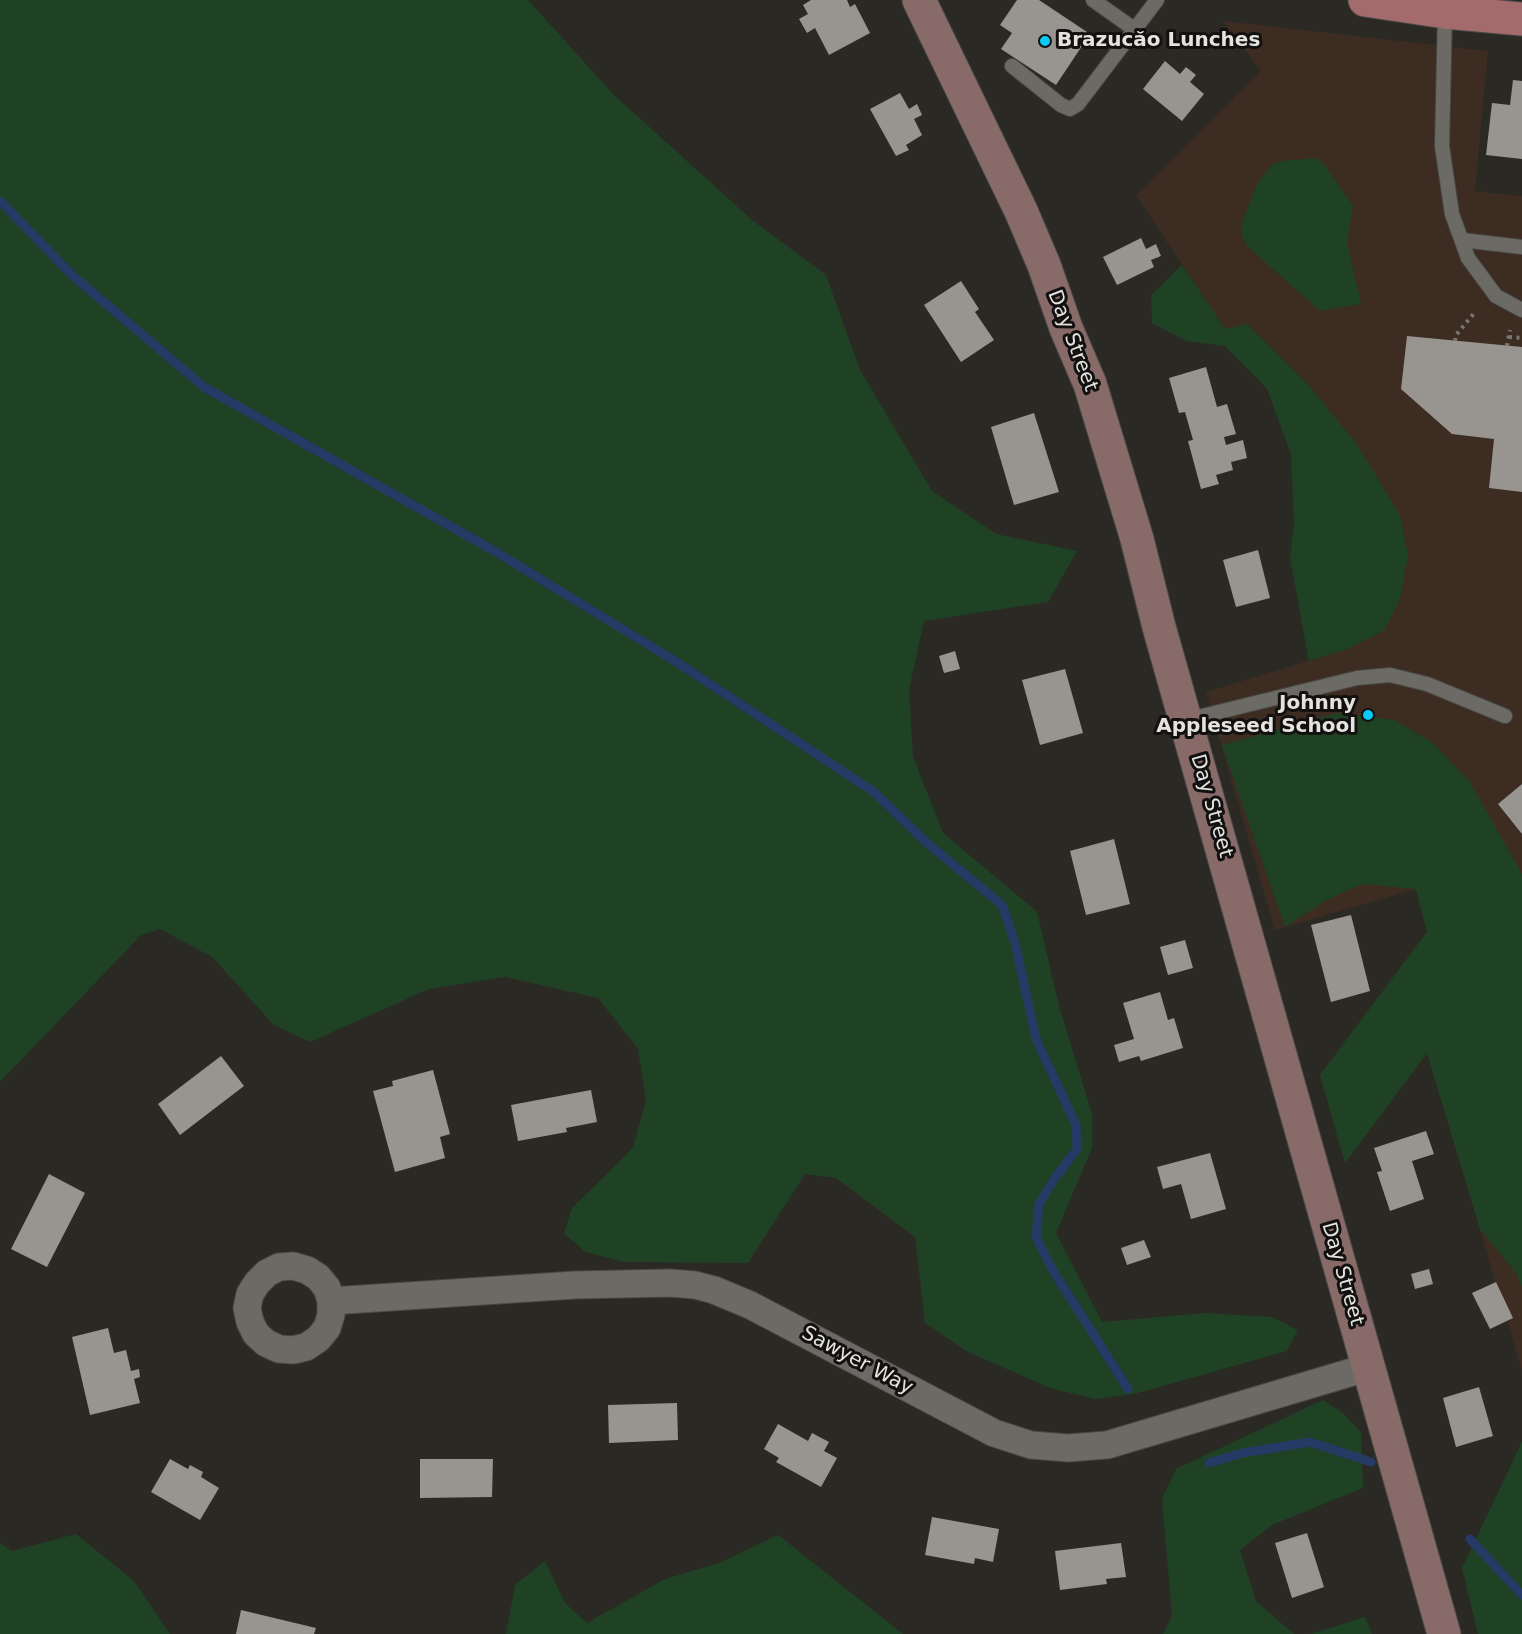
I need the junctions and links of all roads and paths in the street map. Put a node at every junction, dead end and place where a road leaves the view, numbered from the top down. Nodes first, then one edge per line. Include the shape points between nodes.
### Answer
1 (919, 0) edge
2 (1093, 0) edge
3 (1157, 0) edge
4 (1365, 0) edge
5 (1445, 12) junction
6 (1522, 19) edge
7 (1134, 29) junction
8 (1012, 66) dead end
9 (1462, 240) junction
10 (1522, 247) edge
11 (1522, 310) edge
12 (1476, 311) dead end
13 (1510, 330) dead end
14 (1509, 337) junction
15 (1522, 338) edge
16 (1455, 340) dead end
17 (1507, 346) dead end
18 (1505, 716) dead end
19 (1186, 720) junction
20 (331, 1301) dead end
21 (1369, 1367) junction
22 (1444, 1634) edge

1 - 19 main road, Day Street via 1021,210 1090,384
2 - 7 lane
3 - 7 lane
4 - 5 main road
5 - 6 main road
5 - 9 lane via 1442,146 1452,214
7 - 8 lane via 1078,104 1070,109
9 - 10 lane
9 - 11 lane via 1468,258 1496,296
12 - 16 path
13 - 14 path
14 - 15 path
14 - 17 path
18 - 19 lane via 1426,684 1390,675 1357,678
19 - 21 main road, Day Street
20 - 21 street, Sawyer Way via 575,1285 695,1286 750,1305 994,1433 1046,1447 1088,1448 1107,1444
21 - 22 main road, Day Street

